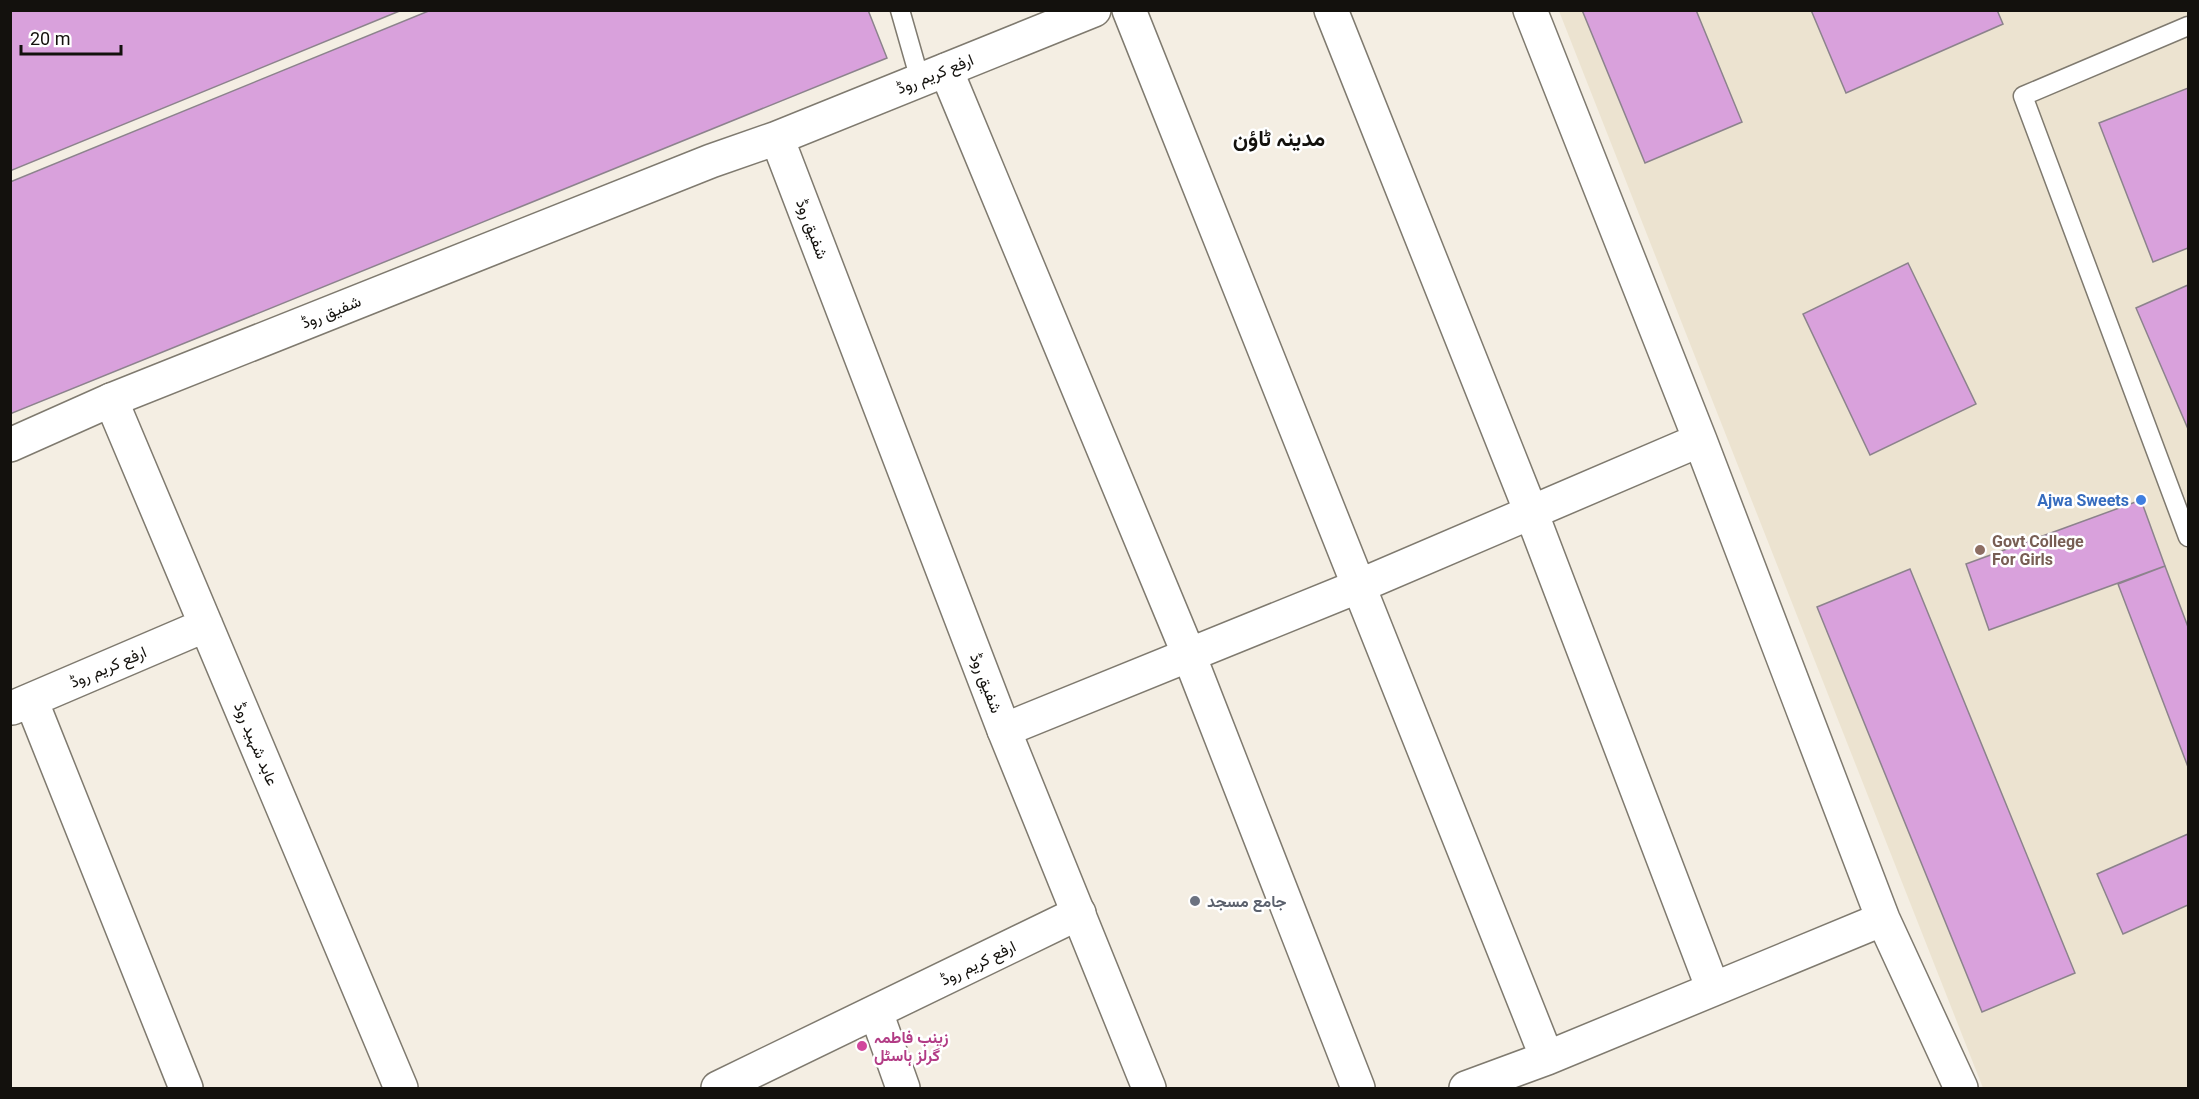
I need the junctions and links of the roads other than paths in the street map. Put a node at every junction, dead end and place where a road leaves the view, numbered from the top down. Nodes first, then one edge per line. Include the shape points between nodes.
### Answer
1 (900, 10) edge
2 (1094, 10) edge
3 (1129, 10) edge
4 (1331, 10) edge
5 (1530, 10) edge
6 (2188, 26) edge
7 (933, 75) junction
8 (777, 138) junction
9 (111, 400) junction
10 (1700, 440) junction
11 (10, 445) edge
12 (1531, 512) junction
13 (2188, 537) edge
14 (1359, 586) junction
15 (206, 625) junction
16 (1189, 655) junction
17 (21, 704) edge
18 (1004, 730) junction
19 (1079, 914) junction
20 (1883, 919) junction
21 (1713, 989) junction
22 (876, 1012) junction
23 (1547, 1058) junction
24 (186, 1089) edge
25 (401, 1089) edge
26 (718, 1089) edge
27 (903, 1089) edge
28 (1149, 1089) edge
29 (1358, 1089) edge
30 (1466, 1089) edge
31 (1961, 1089) edge

1 - 7 lane
2 - 7 street, ارفع کریم روڈ
3 - 14 street
4 - 12 street
5 - 10 street
6 - 13 lane via 2023,96
7 - 8 street, ارفع کریم روڈ
7 - 16 street
8 - 9 street, شفیق روڈ
8 - 18 street, شفیق روڈ
9 - 11 street, شفیق روڈ
9 - 15 street, عابد شہید روڈ
10 - 12 street
10 - 20 street
12 - 14 street
12 - 21 street
14 - 16 street
14 - 23 street
15 - 17 street, ارفع کریم روڈ
15 - 25 street, عابد شہید روڈ
16 - 18 street
16 - 29 street
17 - 24 street
18 - 19 street, شفیق روڈ
19 - 22 street, ارفع کریم روڈ
19 - 28 street, شفیق روڈ
20 - 21 street
20 - 31 street
21 - 23 street
22 - 26 street, ارفع کریم روڈ
22 - 27 street
23 - 30 street

